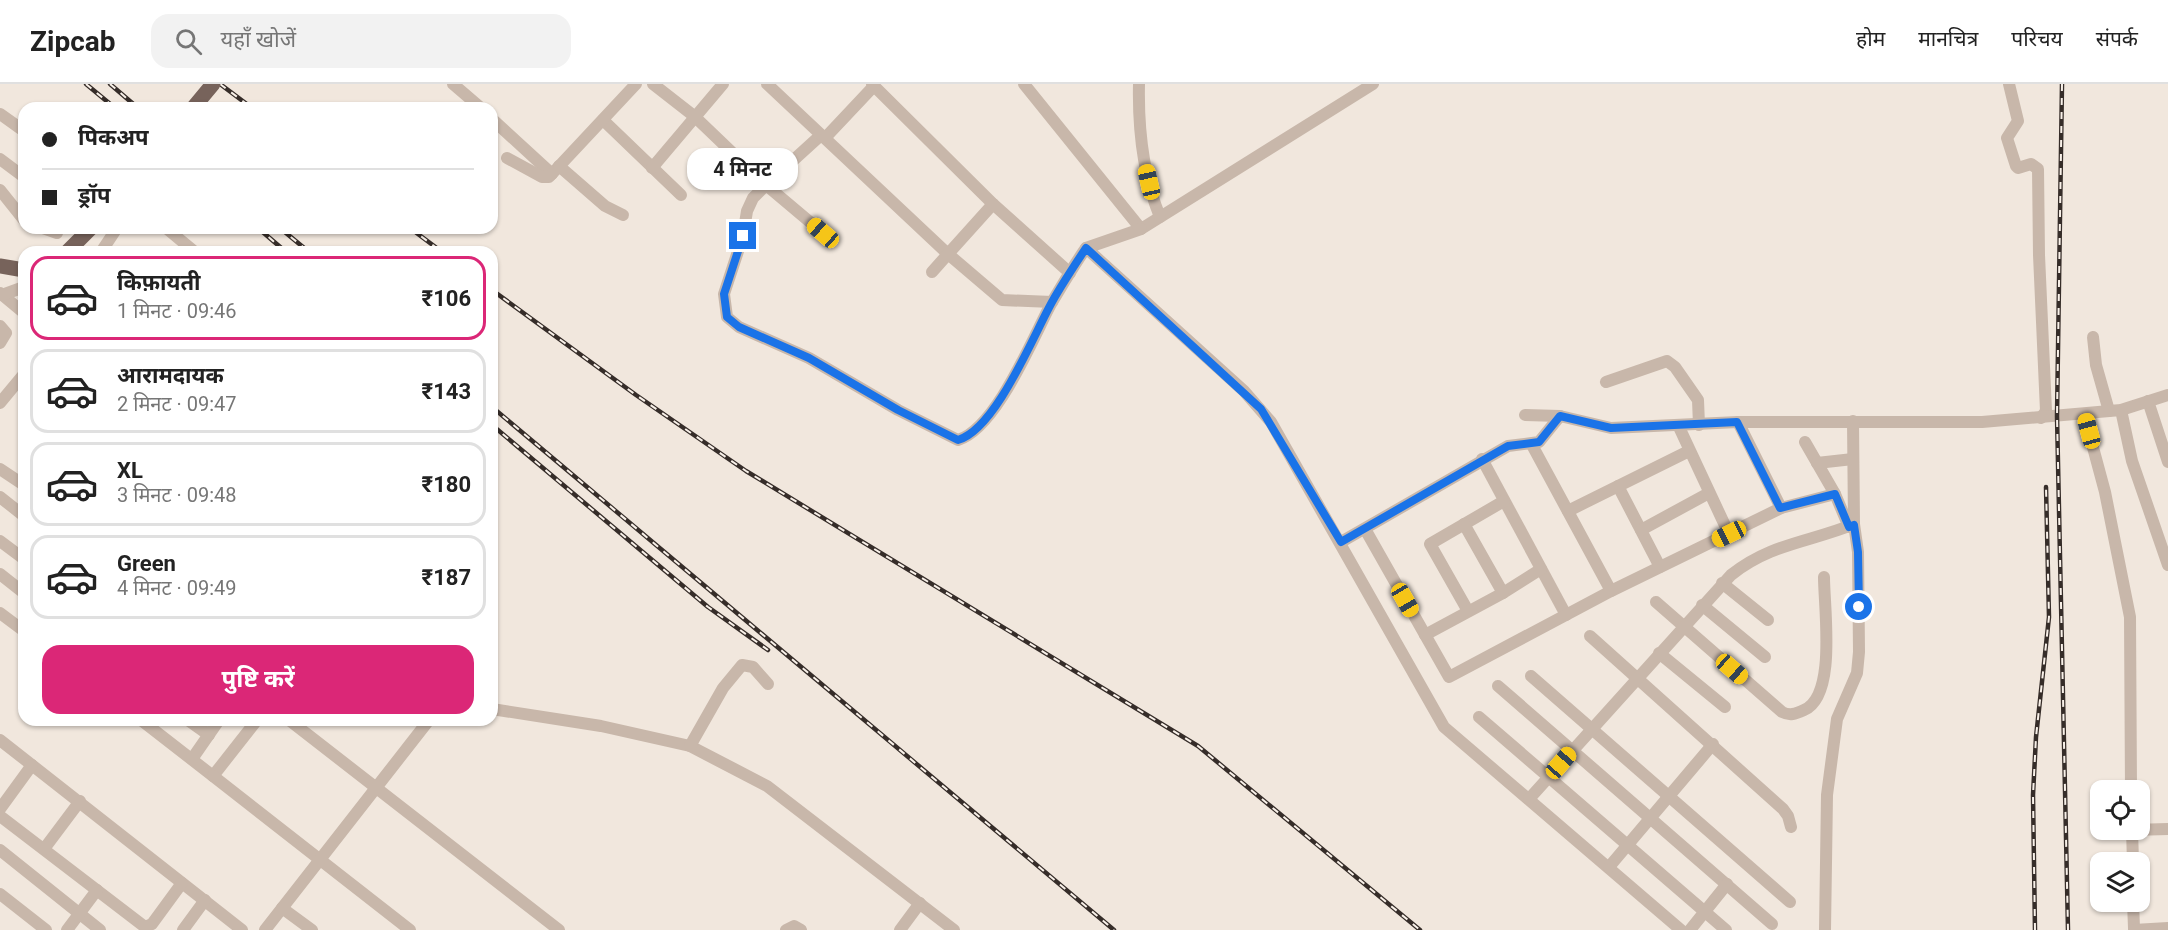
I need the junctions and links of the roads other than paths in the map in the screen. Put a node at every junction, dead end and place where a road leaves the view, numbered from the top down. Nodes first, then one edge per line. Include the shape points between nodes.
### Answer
1 (213, 84) edge
2 (453, 84) edge
3 (636, 84) edge
4 (653, 84) edge
5 (723, 84) edge
6 (767, 84) edge
7 (1024, 84) edge
8 (1139, 84) edge
9 (1373, 84) edge
10 (2009, 84) edge
11 (873, 85) edge
12 (198, 102) edge
13 (474, 102) edge
14 (0, 114) edge
15 (694, 116) junction
16 (603, 120) junction
17 (498, 124) edge
18 (18, 127) edge
19 (823, 137) junction
20 (507, 158) dead end
21 (0, 159) edge
22 (652, 168) junction
23 (555, 170) junction
24 (18, 172) edge
25 (766, 185) junction
26 (0, 190) edge
27 (681, 195) dead end
28 (993, 204) junction
29 (18, 212) edge
30 (623, 215) dead end
31 (1160, 217) junction
32 (1141, 229) junction
33 (823, 233) dead end
34 (86, 234) edge
35 (173, 234) edge
36 (73, 246) edge
37 (188, 246) edge
38 (1086, 248) junction
39 (948, 254) junction
40 (1, 266) edge
41 (18, 269) edge
42 (932, 272) dead end
43 (1070, 273) junction
44 (18, 289) edge
45 (1, 294) edge
46 (1052, 302) junction
47 (18, 308) edge
48 (0, 326) edge
49 (2093, 338) dead end
50 (0, 343) edge
51 (18, 382) edge
52 (1606, 382) dead end
53 (2168, 395) edge
54 (2148, 401) junction
55 (0, 403) edge
56 (2115, 410) junction
57 (2084, 414) junction
58 (1525, 415) dead end
59 (1560, 416) junction
60 (2042, 418) junction
61 (1853, 421) junction
62 (1737, 422) junction
63 (1699, 425) junction
64 (1679, 427) junction
65 (1804, 442) dead end
66 (1532, 445) junction
67 (1689, 451) junction
68 (1482, 459) junction
69 (1853, 459) junction
70 (2168, 462) edge
71 (1817, 463) junction
72 (0, 469) edge
73 (18, 481) edge
74 (1618, 486) junction
75 (1709, 494) junction
76 (1835, 494) junction
77 (0, 497) edge
78 (1504, 501) junction
79 (1780, 508) junction
80 (18, 511) edge
81 (1568, 511) junction
82 (1464, 524) junction
83 (1852, 526) junction
84 (1365, 530) junction
85 (1641, 530) junction
86 (1729, 534) junction
87 (0, 541) edge
88 (1341, 542) junction
89 (18, 554) edge
90 (2168, 565) edge
91 (1660, 567) junction
92 (1541, 569) junction
93 (0, 574) edge
94 (1824, 578) dead end
95 (1722, 583) junction
96 (18, 588) edge
97 (1611, 591) junction
98 (1503, 593) junction
99 (1656, 602) dead end
100 (1702, 605) junction
101 (1468, 611) junction
102 (0, 613) edge
103 (1566, 615) junction
104 (1768, 620) dead end
105 (18, 626) edge
106 (1683, 626) junction
107 (1425, 635) junction
108 (1590, 636) dead end
109 (1659, 653) junction
110 (1765, 657) dead end
111 (1531, 676) dead end
112 (1638, 677) junction
113 (768, 684) dead end
114 (1498, 686) dead end
115 (1725, 707) dead end
116 (498, 710) edge
117 (1479, 717) dead end
118 (149, 726) edge
119 (196, 726) edge
120 (215, 726) edge
121 (251, 726) edge
122 (298, 726) edge
123 (424, 726) edge
124 (1592, 728) junction
125 (209, 735) junction
126 (0, 740) edge
127 (1713, 744) junction
128 (690, 746) junction
129 (1572, 750) junction
130 (192, 759) junction
131 (32, 765) junction
132 (213, 776) junction
133 (1550, 776) junction
134 (2131, 780) edge
135 (375, 786) junction
136 (1668, 796) junction
137 (1529, 799) junction
138 (80, 801) junction
139 (0, 809) edge
140 (0, 816) edge
141 (1650, 818) junction
142 (1791, 827) dead end
143 (2168, 829) edge
144 (2150, 830) edge
145 (1628, 844) junction
146 (44, 849) junction
147 (0, 850) edge
148 (319, 859) junction
149 (1609, 867) junction
150 (182, 883) junction
151 (1726, 884) junction
152 (98, 890) junction
153 (1, 898) edge
154 (205, 900) junction
155 (1790, 902) dead end
156 (920, 903) junction
157 (282, 908) junction
158 (1705, 911) junction
159 (2133, 912) edge
160 (79, 914) junction
161 (1772, 924) dead end
162 (228, 926) edge
163 (1668, 926) edge
164 (552, 928) edge
165 (2168, 928) edge
166 (2134, 929) edge
167 (46, 930) edge
168 (67, 930) edge
169 (100, 930) edge
170 (183, 930) edge
171 (242, 930) edge
172 (265, 930) edge
173 (312, 930) edge
174 (410, 930) edge
175 (786, 930) edge
176 (801, 930) edge
177 (900, 930) edge
178 (954, 930) edge
179 (1681, 930) edge
180 (1690, 930) edge
181 (1726, 930) edge
182 (1825, 930) edge

1 - 12 main road, bridge
2 - 13 street
3 - 16 street
4 - 15 street
5 - 15 street
6 - 19 street
7 - 32 street
8 - 31 street via 1145,167
9 - 31 street
10 - 60 street via 2018,121 2007,138 2016,166 2031,164 2038,169 2046,411
11 - 19 street
11 - 28 street
14 - 18 street
15 - 22 street
15 - 25 street
16 - 22 street
16 - 23 street
17 - 23 street
19 - 25 street
19 - 39 street
20 - 23 street via 542,177
21 - 24 street
22 - 27 street
23 - 30 street
25 - 33 street
25 - 46 street via 747,211 724,294 727,317 739,327 822,365 951,438 963,438 992,410
26 - 29 street
28 - 39 street
28 - 43 street
31 - 32 street
32 - 38 street
34 - 36 main road
35 - 37 street
38 - 43 street
38 - 88 street via 1261,409
39 - 42 street
39 - 46 street via 1002,300
40 - 41 main road
43 - 46 street
44 - 45 street
45 - 47 street
48 - 50 street via 6,333
49 - 56 street via 2096,364
51 - 55 street
52 - 63 street via 1667,361 1698,400
53 - 54 street
54 - 56 street
54 - 70 street
56 - 57 street
56 - 90 street
57 - 60 street
57 - 134 street via 2105,492 2130,617
58 - 59 street
59 - 64 street via 1611,428
59 - 66 street via 1542,440
60 - 61 street via 1982,422
61 - 62 street
61 - 69 street
62 - 63 street
62 - 79 street
63 - 64 street
64 - 67 street
65 - 71 street
66 - 68 street via 1515,443
66 - 81 street
67 - 74 street
67 - 75 street
68 - 78 street
68 - 84 street
69 - 71 street
69 - 83 street
71 - 76 street
72 - 73 street
74 - 81 street
74 - 85 street
75 - 85 street
75 - 86 street
76 - 79 street
76 - 83 street
77 - 80 street
78 - 82 street
78 - 92 street
79 - 86 street
81 - 97 street
82 - 98 street
82 - 101 street via 1430,544
83 - 95 street via 1786,545 1750,561
83 - 182 street via 1858,562 1858,662 1854,684 1837,719 1827,795
84 - 88 street
84 - 107 street
85 - 91 street
86 - 91 street
87 - 89 street
88 - 137 street via 1439,721
91 - 97 street
92 - 98 street
92 - 103 street
93 - 96 street
94 - 106 street via 1823,684 1817,701 1793,715 1782,712
95 - 100 street
95 - 104 street
97 - 103 street
98 - 101 street
99 - 106 street
100 - 106 street
100 - 110 street
101 - 107 street
102 - 105 street
103 - 107 street via 1449,677
106 - 109 street
108 - 112 street
109 - 112 street
109 - 115 street
111 - 124 street
112 - 124 street
112 - 127 street
113 - 128 street via 753,667 742,664 723,688
114 - 129 street
116 - 128 street via 601,726
117 - 133 street
118 - 130 street
119 - 125 street
120 - 125 street
121 - 132 street
122 - 135 street
123 - 135 street
124 - 129 street
124 - 136 street
125 - 130 street
126 - 131 street
127 - 136 street
127 - 142 street via 1783,809
128 - 156 street via 768,786
129 - 133 street
129 - 141 street
130 - 132 street
131 - 138 street
131 - 139 street
132 - 148 street
133 - 137 street
133 - 145 street
135 - 148 street
135 - 164 street
136 - 141 street
136 - 155 street
137 - 149 street
138 - 146 street
138 - 150 street
140 - 146 street
141 - 145 street
141 - 151 street
143 - 144 street
145 - 149 street
145 - 158 street
146 - 152 street
147 - 160 street
148 - 157 street
148 - 174 street
149 - 163 street
150 - 152 street via 149,927 141,925
150 - 154 street
151 - 158 street
151 - 161 street
152 - 160 street
153 - 167 street
154 - 162 street
154 - 170 street
156 - 177 street
156 - 178 street
157 - 172 street
157 - 173 street
158 - 180 street
158 - 181 street
159 - 166 street
160 - 168 street
160 - 169 street
162 - 171 street
163 - 179 street
165 - 166 street
175 - 176 street via 794,926

